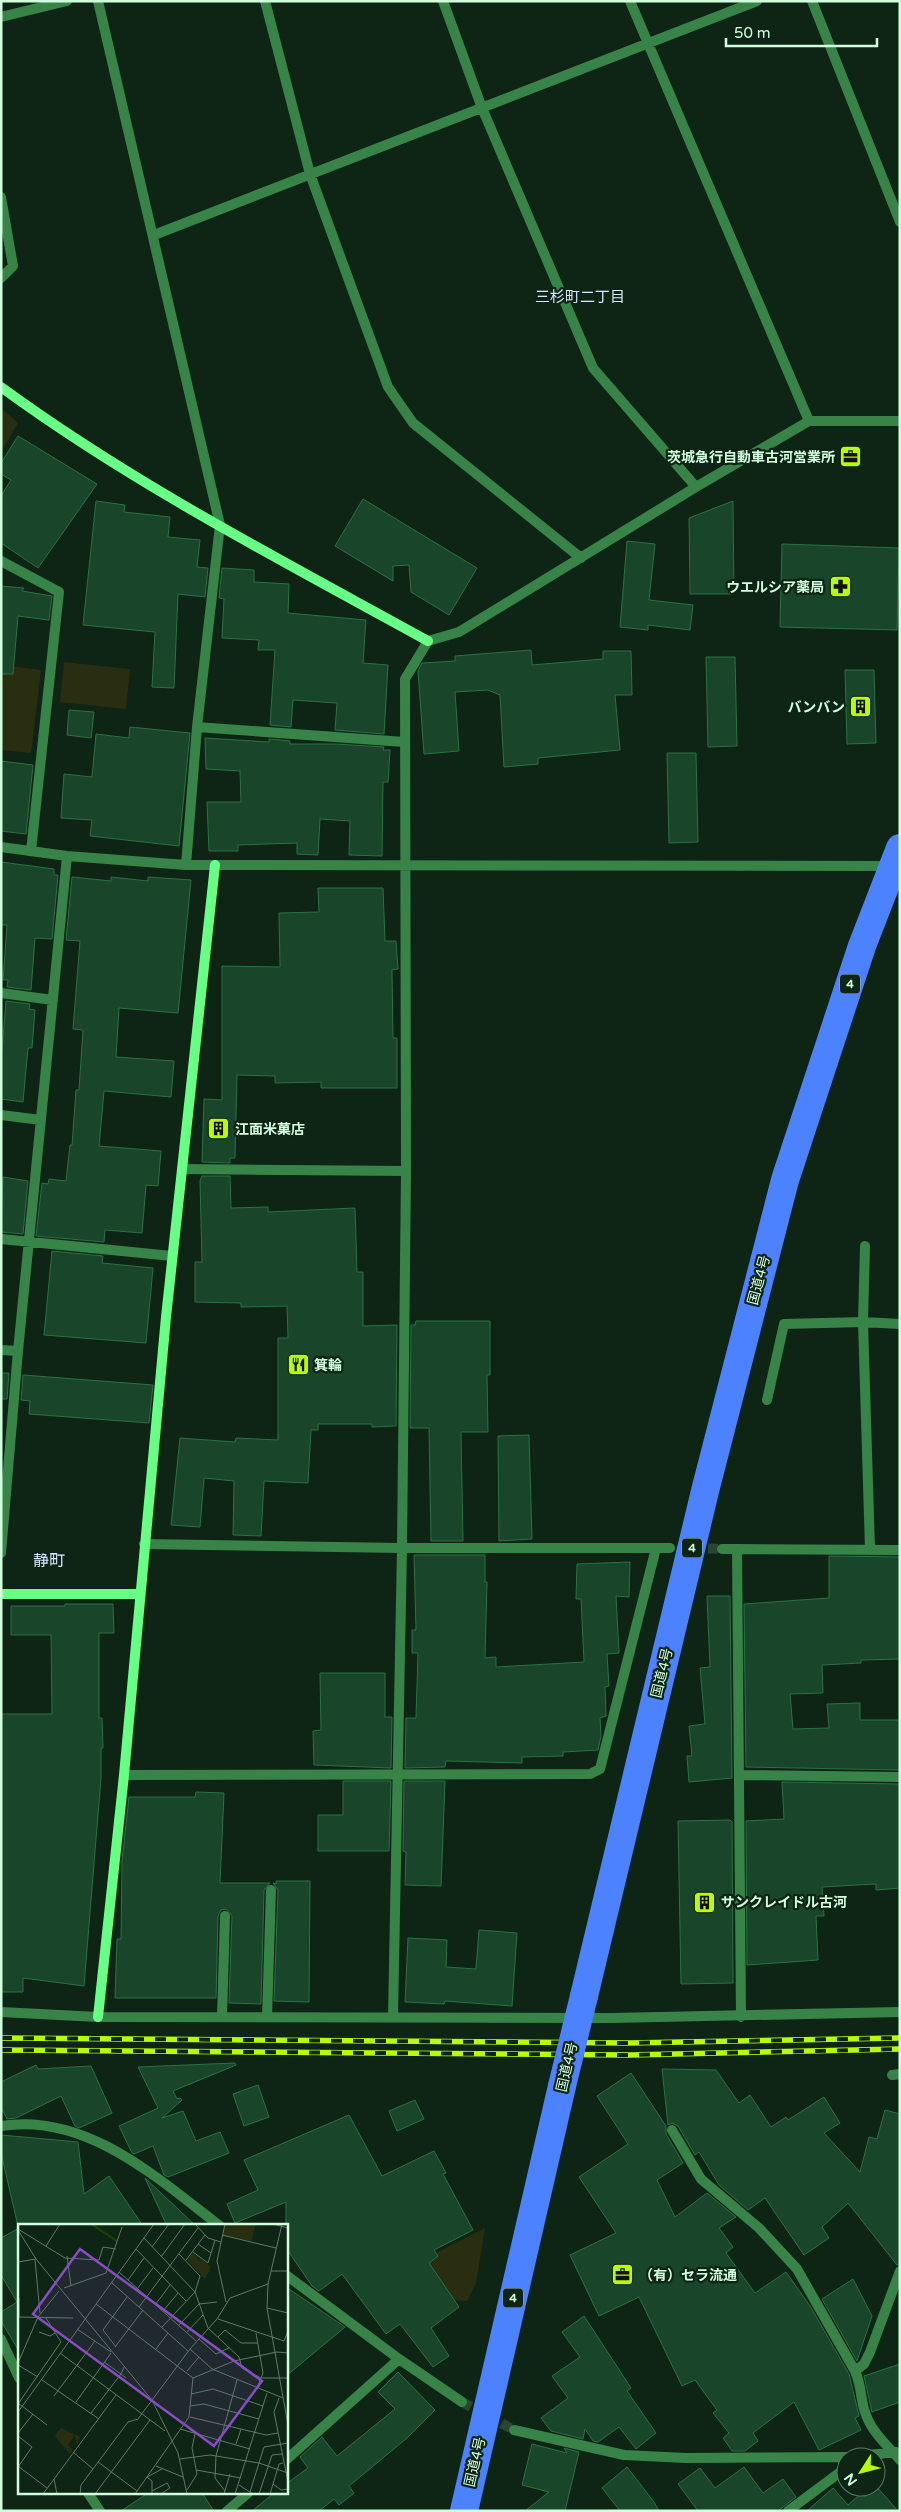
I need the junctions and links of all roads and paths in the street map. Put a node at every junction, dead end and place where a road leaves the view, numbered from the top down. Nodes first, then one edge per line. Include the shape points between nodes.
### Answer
1 (67, 1) edge
2 (98, 1) edge
3 (265, 1) edge
4 (443, 1) edge
5 (630, 1) edge
6 (757, 1) edge
7 (812, 1) edge
8 (1, 16) edge
9 (648, 43) junction
10 (482, 108) junction
11 (310, 174) junction
12 (1, 197) edge
13 (900, 222) edge
14 (154, 235) junction
15 (1, 278) edge
16 (1, 387) edge
17 (809, 421) junction
18 (900, 421) edge
19 (696, 487) junction
20 (220, 525) junction
21 (581, 558) junction
22 (1, 561) edge
23 (428, 641) junction
24 (197, 727) junction
25 (404, 742) junction
26 (1, 847) edge
27 (31, 851) junction
28 (67, 856) junction
29 (897, 860) edge
30 (186, 865) junction
31 (215, 865) junction
32 (406, 867) junction
33 (1, 993) edge
34 (53, 1000) junction
35 (1, 1115) edge
36 (41, 1120) junction
37 (182, 1169) junction
38 (406, 1171) junction
39 (1, 1239) edge
40 (30, 1242) junction
41 (865, 1246) dead end
42 (172, 1256) junction
43 (863, 1322) junction
44 (900, 1324) edge
45 (1, 1350) edge
46 (18, 1351) junction
47 (768, 1400) dead end
48 (5, 1468) edge
49 (144, 1544) junction
50 (402, 1548) junction
51 (656, 1548) junction
52 (670, 1548) dead end
53 (722, 1549) tunnel mouth
54 (737, 1549) junction
55 (870, 1549) junction
56 (900, 1550) edge
57 (1, 1553) edge
58 (1, 1594) edge
59 (140, 1594) junction
60 (398, 1774) junction
61 (124, 1775) junction
62 (739, 1775) junction
63 (900, 1776) edge
64 (271, 1890) dead end
65 (224, 1916) dead end
66 (1, 2012) edge
67 (900, 2012) edge
68 (98, 2017) junction
69 (222, 2017) junction
70 (267, 2017) junction
71 (393, 2017) junction
72 (741, 2017) junction
73 (1, 2126) edge
74 (672, 2130) dead end
75 (217, 2224) edge
76 (900, 2271) edge
77 (288, 2276) edge
78 (1, 2339) edge
79 (400, 2359) junction
80 (855, 2372) junction
81 (18, 2376) edge
82 (462, 2402) tunnel mouth
83 (514, 2430) tunnel mouth
84 (898, 2455) edge
85 (836, 2457) edge
86 (288, 2458) edge
87 (836, 2475) edge
88 (89, 2494) edge
89 (247, 2494) edge
90 (100, 2511) edge
91 (227, 2511) edge
92 (464, 2511) edge
93 (788, 2511) edge

1 - 8 street
2 - 14 street
3 - 11 street
4 - 10 street
5 - 9 street
6 - 9 street
7 - 13 street
9 - 10 street
9 - 17 street
10 - 11 street
10 - 19 street via 593,368
11 - 14 street
11 - 21 street via 388,387 398,402 413,423
12 - 15 street via 13,266
14 - 20 street
16 - 20 street via 60,430
17 - 18 street
17 - 19 street
19 - 21 street
20 - 23 street
20 - 24 street
21 - 23 street via 460,632
22 - 27 street via 60,592
23 - 25 street via 405,679
24 - 25 street
24 - 30 street
25 - 32 street
26 - 27 street
27 - 28 street
28 - 30 street
28 - 34 street
29 - 32 street
29 - 92 highway, 国道4号 / 4, bridge via 862,946 785,1180 703,1501 562,2086
30 - 31 street
31 - 32 street
31 - 37 street
32 - 38 street
33 - 34 street
34 - 36 street
35 - 36 street
36 - 40 street
37 - 38 street
37 - 42 street
38 - 50 street
39 - 40 street
40 - 42 street
40 - 46 street
41 - 43 street
42 - 49 street
43 - 44 street
43 - 47 street via 784,1324
43 - 55 street
45 - 46 street
46 - 48 street
48 - 57 street
49 - 50 street
49 - 59 street
50 - 51 street
50 - 60 street
51 - 52 street
51 - 60 street via 600,1769 590,1774
53 - 54 street
54 - 55 street
54 - 62 street
55 - 56 street
58 - 59 street
59 - 61 street
60 - 61 street
60 - 71 street
61 - 68 street
62 - 63 street
62 - 72 street
64 - 70 street
65 - 69 street
66 - 68 street
67 - 72 street
68 - 69 street
69 - 70 street
70 - 71 street
71 - 72 street
73 - 75 street via 21,2122 43,2124 108,2145
74 - 80 street via 702,2179 759,2228 797,2270
76 - 80 street via 870,2352
77 - 79 street
78 - 81 street
79 - 82 street
79 - 86 street
80 - 84 street via 862,2387 864,2410 873,2429 881,2442
83 - 85 street via 624,2455
87 - 93 street
88 - 90 street
89 - 91 street

